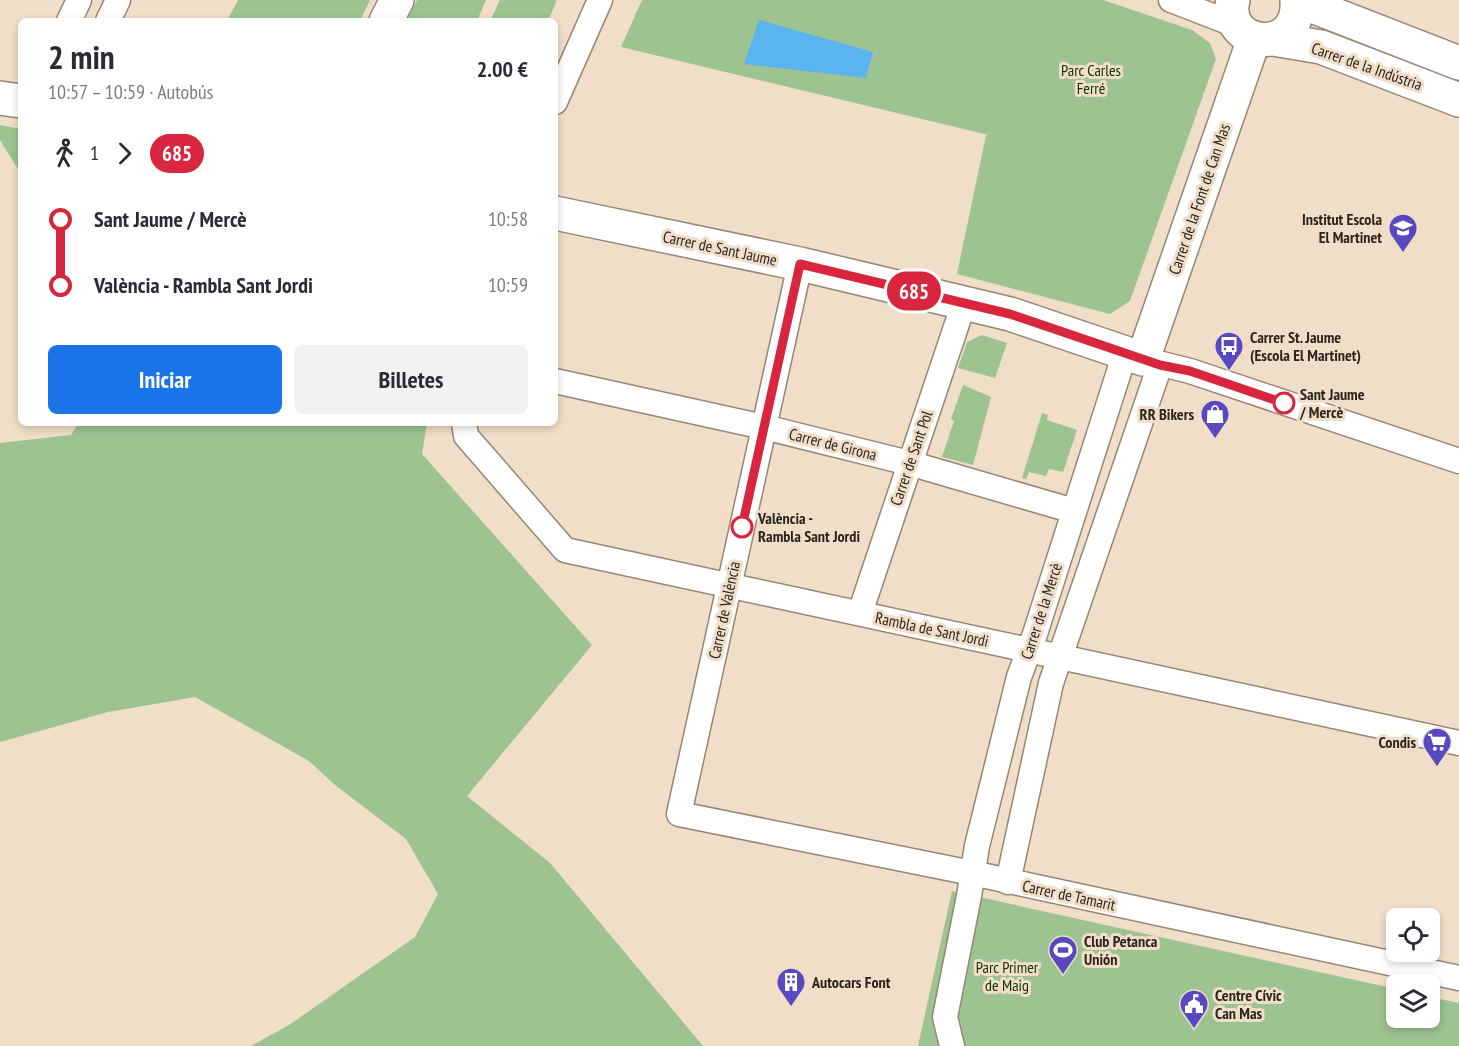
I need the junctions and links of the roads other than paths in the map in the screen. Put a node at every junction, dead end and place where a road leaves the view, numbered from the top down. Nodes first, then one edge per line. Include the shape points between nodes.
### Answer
1 (79, 0) edge
2 (118, 0) edge
3 (397, 0) edge
4 (600, 0) edge
5 (1171, 0) edge
6 (1297, 0) edge
7 (70, 18) edge
8 (109, 18) edge
9 (388, 18) edge
10 (1249, 26) edge
11 (1459, 63) edge
12 (558, 95) edge
13 (1459, 100) edge
14 (558, 214) edge
15 (800, 264) junction
16 (964, 303) junction
17 (1143, 359) junction
18 (558, 382) edge
19 (464, 426) edge
20 (764, 427) junction
21 (1459, 461) edge
22 (909, 464) junction
23 (1459, 473) edge
24 (1074, 511) junction
25 (729, 585) junction
26 (860, 614) junction
27 (1030, 650) junction
28 (1060, 657) junction
29 (1459, 742) edge
30 (679, 814) joint
31 (972, 873) junction
32 (1008, 882) junction
33 (1459, 978) edge
34 (952, 1046) edge

1 - 7 street
2 - 8 street
3 - 9 street
4 - 12 street
5 - 10 street, Carrer de la Indústria
6 - 10 street via 1292,26 1284,34
6 - 11 street
10 - 13 street, Carrer de la Indústria via 1321,47
10 - 17 street, Carrer de la Font de Can Mas
14 - 15 street, Carrer de Sant Jaume
15 - 16 street, Carrer de Sant Jaume
15 - 20 street, Carrer de València
16 - 17 street, Carrer de Sant Jaume via 1010,314
16 - 22 street, Carrer de Sant Pol
17 - 21 street, Carrer de Sant Jaume via 1190,371
17 - 23 street, Carrer de Sant Jaume via 1187,381
17 - 24 street, Carrer de la Mercè
17 - 28 street, Carrer de la Mercè
18 - 20 street, Carrer de Girona
19 - 25 street, Rambla de Sant Jordi via 466,436 566,550
20 - 22 street, Carrer de Girona
20 - 25 street, Carrer de València
22 - 24 street, Carrer de Girona
22 - 26 street, Carrer de Sant Pol
24 - 27 street, Carrer de la Mercè
25 - 26 street, Rambla de Sant Jordi
25 - 30 street, Carrer de València
26 - 27 street, Rambla de Sant Jordi
27 - 28 street, Rambla de Sant Jordi
27 - 31 street, Carrer de la Mercè via 1019,677
28 - 29 street, Rambla de Sant Jordi
28 - 32 street, Carrer de la Mercè
30 - 31 street, Carrer de Tamarit
31 - 32 street, Carrer de Tamarit
31 - 34 street, Carrer de la Mercè via 945,1017
32 - 33 street, Carrer de Tamarit

